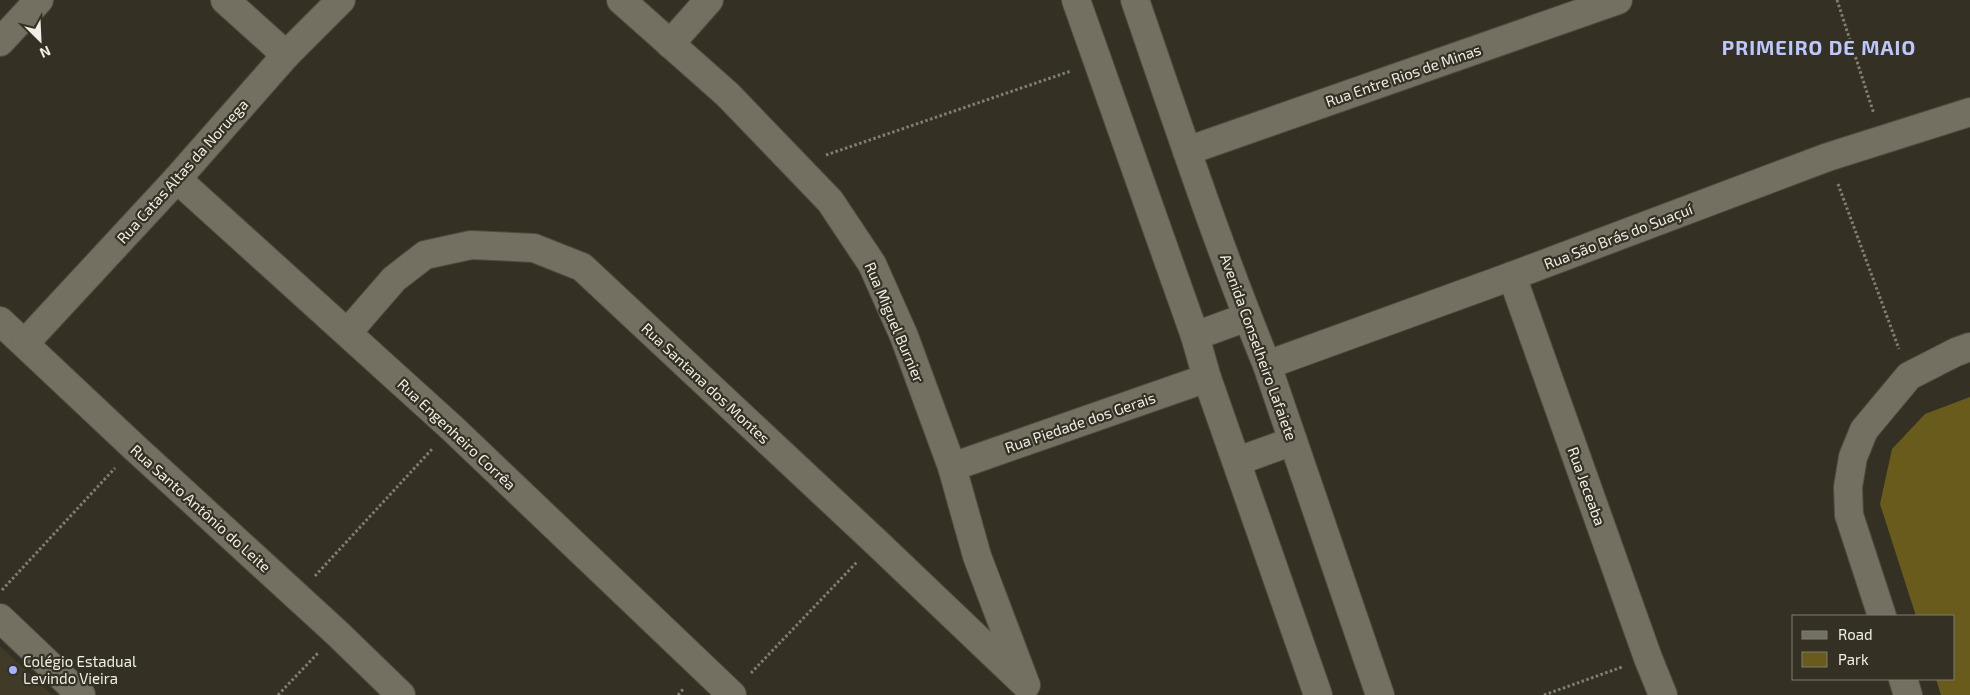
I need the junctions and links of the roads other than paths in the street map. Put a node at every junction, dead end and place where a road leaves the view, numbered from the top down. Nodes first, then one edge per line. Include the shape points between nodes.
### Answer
1 (39, 0) edge
2 (225, 0) edge
3 (341, 0) edge
4 (622, 0) edge
5 (709, 0) edge
6 (1076, 0) edge
7 (1135, 0) edge
8 (1618, 0) edge
9 (0, 42) edge
10 (670, 44) junction
11 (286, 55) junction
12 (1970, 112) edge
13 (1187, 151) junction
14 (177, 179) junction
15 (1512, 276) junction
16 (1247, 317) junction
17 (0, 321) edge
18 (348, 332) junction
19 (1195, 336) junction
20 (25, 343) junction
21 (1970, 347) edge
22 (1267, 365) junction
23 (1207, 378) junction
24 (1293, 441) junction
25 (1238, 461) junction
26 (952, 467) junction
27 (1882, 615) edge
28 (0, 618) edge
29 (1902, 680) edge
30 (1028, 690) edge
31 (732, 694) edge
32 (81, 695) edge
33 (401, 695) edge
34 (1318, 695) edge
35 (1380, 695) edge
36 (1663, 695) edge
37 (1908, 695) edge

1 - 9 street
2 - 11 street
3 - 11 street, Rua Catas Altas da Noruega
4 - 10 street, Rua Miguel Burnier
5 - 10 street
6 - 19 street
7 - 13 street, Avenida Conselheiro Lafaiete
8 - 13 street, Rua Entre Rios de Minas
10 - 26 street, Rua Miguel Burnier via 728,95 830,201 872,264 904,336
11 - 14 street, Rua Catas Altas da Noruega
12 - 15 street, Rua São Brás do Suaçuí via 1828,157
13 - 16 street, Avenida Conselheiro Lafaiete
14 - 18 street, Rua Engenheiro Corrêa
14 - 20 street, Rua Catas Altas da Noruega
15 - 22 street, Rua São Brás do Suaçuí
15 - 36 street, Rua Jeceaba
16 - 19 street
16 - 22 street, Avenida Conselheiro Lafaiete
17 - 20 street, Rua Santo Antônio do Leite
18 - 30 street, Rua Santana dos Montes via 394,279 425,255 471,244 534,248 582,267 876,542
18 - 31 street, Rua Engenheiro Corrêa
19 - 23 street
20 - 33 street, Rua Santo Antônio do Leite via 338,632
21 - 27 street via 1909,376 1864,430 1853,456 1848,487 1849,516
22 - 24 street, Avenida Conselheiro Lafaiete
23 - 25 street
23 - 26 street, Rua Piedade dos Gerais
24 - 25 street
24 - 35 street, Avenida Conselheiro Lafaiete
25 - 34 street
26 - 30 street, Rua Miguel Burnier via 977,556
28 - 32 street
29 - 37 street

